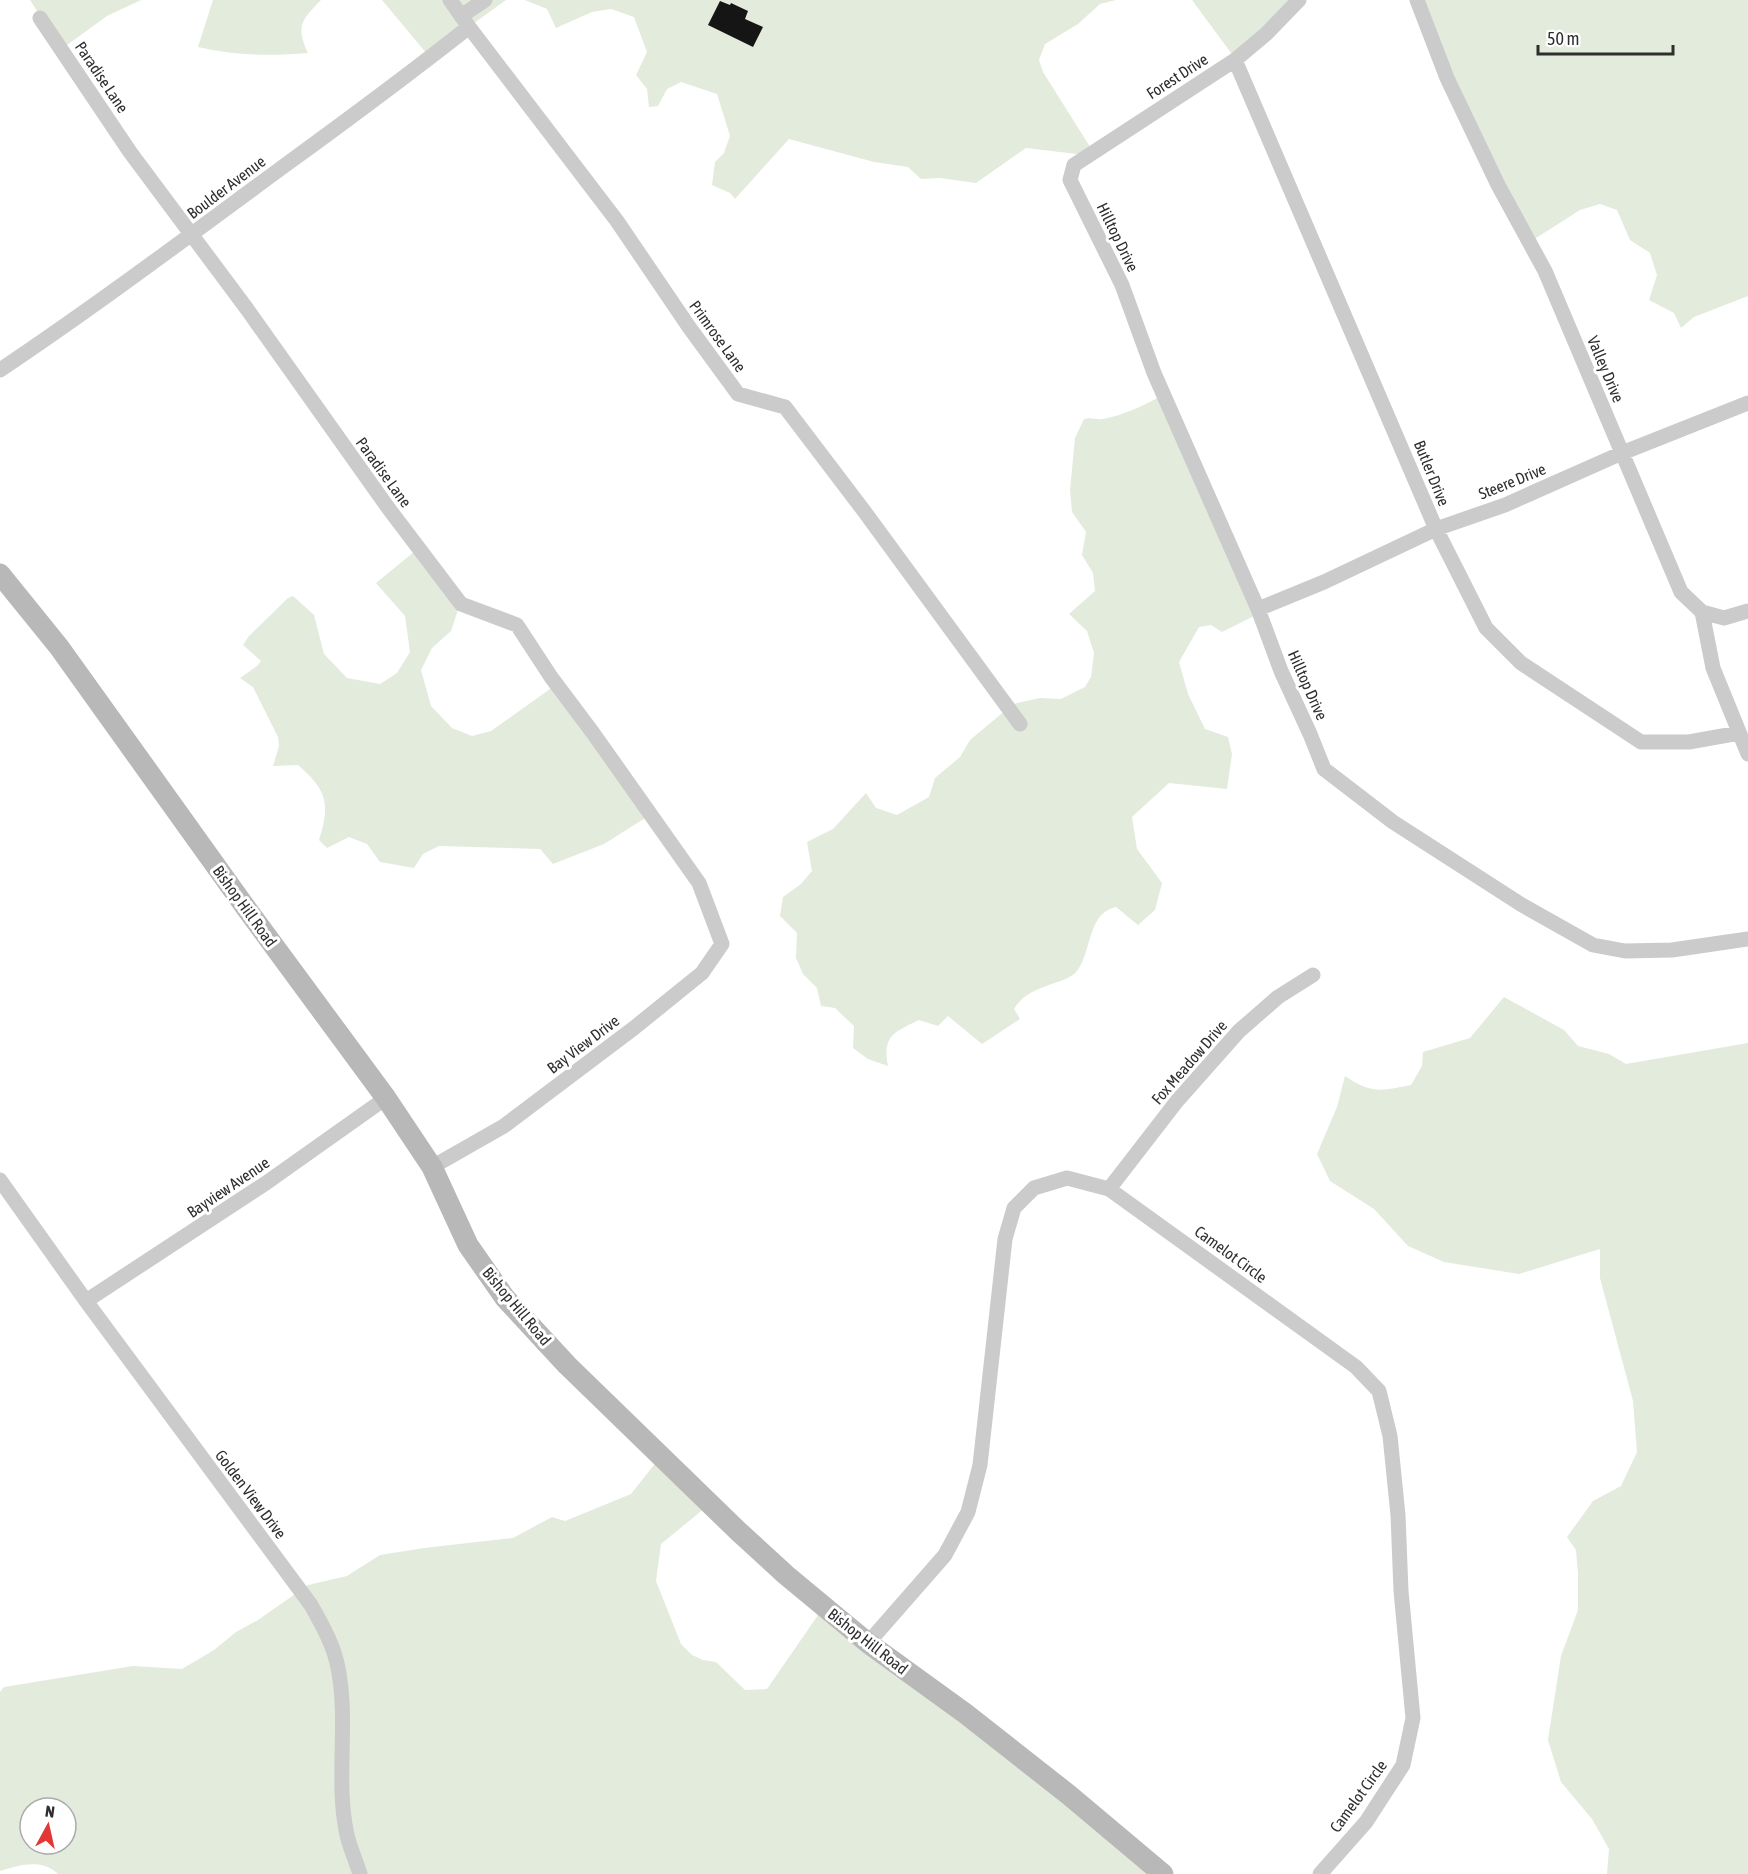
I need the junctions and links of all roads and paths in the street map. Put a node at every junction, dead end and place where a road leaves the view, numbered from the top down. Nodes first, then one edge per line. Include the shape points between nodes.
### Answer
1 (450, 0) edge
2 (485, 0) edge
3 (1299, 0) edge
4 (1417, 0) edge
5 (40, 18) dead end
6 (465, 22) junction
7 (1235, 60) junction
8 (1071, 176) joint
9 (191, 236) junction
10 (0, 370) edge
11 (1748, 403) edge
12 (1622, 453) junction
13 (1436, 529) junction
14 (0, 574) edge
15 (1258, 609) junction
16 (1748, 611) edge
17 (1702, 612) junction
18 (1020, 724) dead end
19 (1739, 733) junction
20 (1748, 754) edge
21 (714, 923) joint
22 (1748, 939) edge
23 (1313, 975) dead end
24 (386, 1098) junction
25 (432, 1167) junction
26 (0, 1180) edge
27 (1109, 1189) junction
28 (86, 1301) junction
29 (868, 1642) junction
30 (360, 1874) edge
31 (1163, 1874) edge
32 (1320, 1874) edge

1 - 6 street, Primrose Lane
2 - 6 street, Boulder Avenue
3 - 7 street, Forest Drive
4 - 12 street, Valley Drive via 1498,185 1545,271
5 - 9 street, Paradise Lane
6 - 9 street, Boulder Avenue via 381,96
6 - 18 street, Primrose Lane via 617,221 738,394 785,407
7 - 8 street, Forest Drive via 1074,165
7 - 13 street, Butler Drive
8 - 15 street, Hilltop Drive via 1122,285 1154,373
9 - 10 street, Boulder Avenue
9 - 21 street, Paradise Lane via 461,604 517,625 699,883
11 - 12 street, Steere Drive
12 - 13 street, Steere Drive via 1505,505
12 - 17 street, Valley Drive via 1680,592
13 - 15 street, Steere Drive
13 - 19 street, Butler Drive via 1486,628 1530,670 1641,742 1689,742
14 - 24 street, Bishop Hill Road via 59,647
15 - 22 street, Hilltop Drive via 1324,769 1393,822 1522,905 1593,945 1625,951 1672,951
16 - 17 street via 1724,618
17 - 19 street via 1713,668
19 - 20 street
21 - 25 street, Bay View Drive via 722,944 702,973 504,1126
23 - 27 street, Fox Meadow Drive via 1278,997 1239,1031 1177,1101
24 - 25 street, Bishop Hill Road
24 - 28 street, Bayview Avenue via 266,1183
25 - 29 street, Bishop Hill Road via 468,1245 505,1298 567,1365 738,1532
26 - 28 street, Golden View Drive
27 - 29 street, Camelot Circle via 1067,1178 1034,1188 1014,1208 1005,1239 980,1465 968,1512 945,1555
27 - 32 street, Camelot Circle via 1356,1367 1379,1391 1390,1436 1413,1718 1403,1765 1366,1822
28 - 30 street, Golden View Drive via 311,1605 329,1637 342,1698 347,1835
29 - 31 street, Bishop Hill Road via 1069,1795

